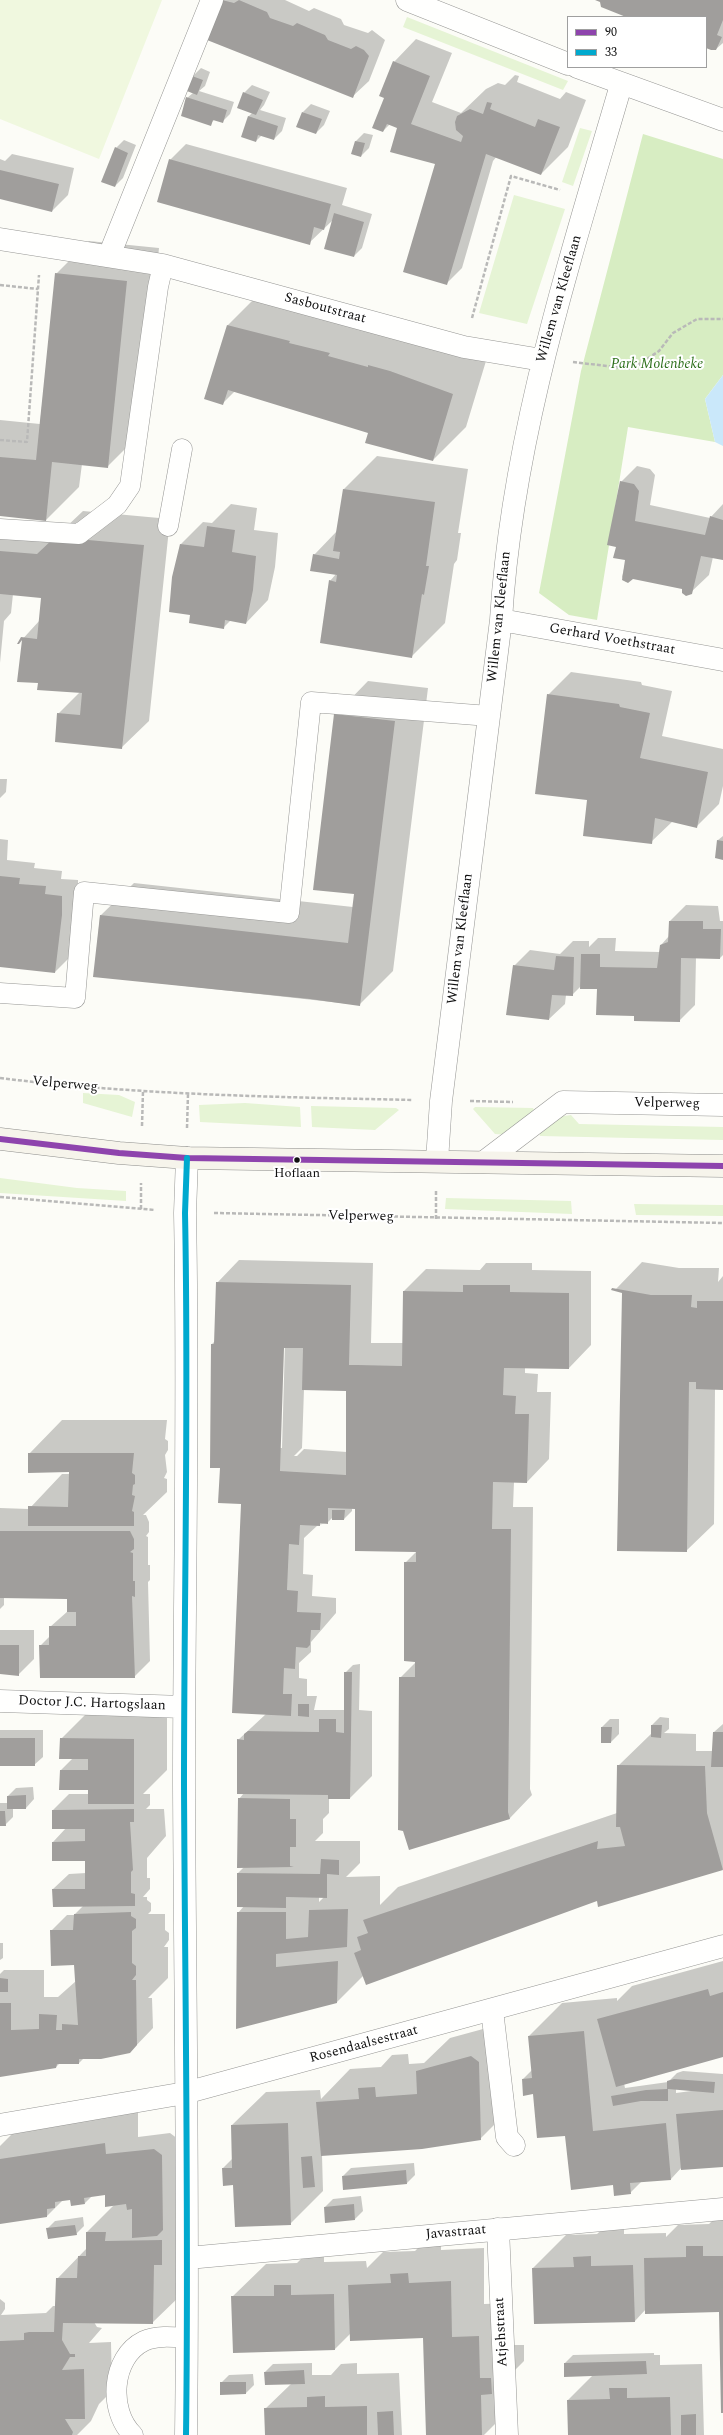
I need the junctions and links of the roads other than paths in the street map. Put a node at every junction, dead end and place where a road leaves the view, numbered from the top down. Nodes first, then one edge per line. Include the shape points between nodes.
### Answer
1 (212, 0) edge
2 (407, 0) edge
3 (450, 8) edge
4 (567, 64) edge
5 (580, 68) edge
6 (622, 85) junction
7 (723, 120) edge
8 (0, 239) edge
9 (109, 256) junction
10 (164, 265) junction
11 (542, 360) junction
12 (182, 449) dead end
13 (168, 526) dead end
14 (0, 529) edge
15 (501, 620) junction
16 (723, 660) edge
17 (489, 716) junction
18 (0, 993) edge
19 (723, 1105) edge
20 (0, 1139) edge
21 (187, 1158) junction
22 (437, 1161) junction
23 (484, 1162) junction
24 (723, 1166) edge
25 (0, 1701) edge
26 (184, 1707) junction
27 (723, 1946) edge
28 (492, 2010) junction
29 (185, 2093) junction
30 (0, 2125) edge
31 (514, 2145) dead end
32 (723, 2209) edge
33 (498, 2229) junction
34 (188, 2258) junction
35 (187, 2338) junction
36 (133, 2435) edge
37 (186, 2435) edge
38 (507, 2435) edge

1 - 9 street
2 - 3 street
3 - 4 street
5 - 6 street
6 - 7 street
6 - 11 street, Willem van Kleeflaan
8 - 9 street, Sasboutstraat
9 - 10 street, Sasboutstraat
10 - 11 street, Sasboutstraat via 464,347
10 - 14 lane via 158,287 130,486 117,505 79,534
11 - 15 street, Willem van Kleeflaan via 514,502 504,570
12 - 13 lane
15 - 16 street, Gerhard Voethstraat
15 - 17 street, Willem van Kleeflaan
17 - 18 lane via 311,702 289,913 84,892 75,998
17 - 22 street, Willem van Kleeflaan via 441,1101
19 - 23 street, Velperweg via 563,1102
20 - 21 main road via 118,1153
21 - 22 main road
21 - 26 street
22 - 23 main road
23 - 24 main road
25 - 26 street, Doctor J.C. Hartogslaan
26 - 29 street
27 - 28 street, Rosendaalsestraat
28 - 29 street, Rosendaalsestraat
28 - 31 street via 506,2137
29 - 30 street, Rosendaalsestraat
29 - 34 street
32 - 33 street, Javastraat
33 - 34 street, Javastraat
33 - 38 street, Atjehstraat
34 - 35 street
35 - 36 lane via 146,2340 131,2349 126,2356 119,2374 118,2410 125,2427
35 - 37 street

